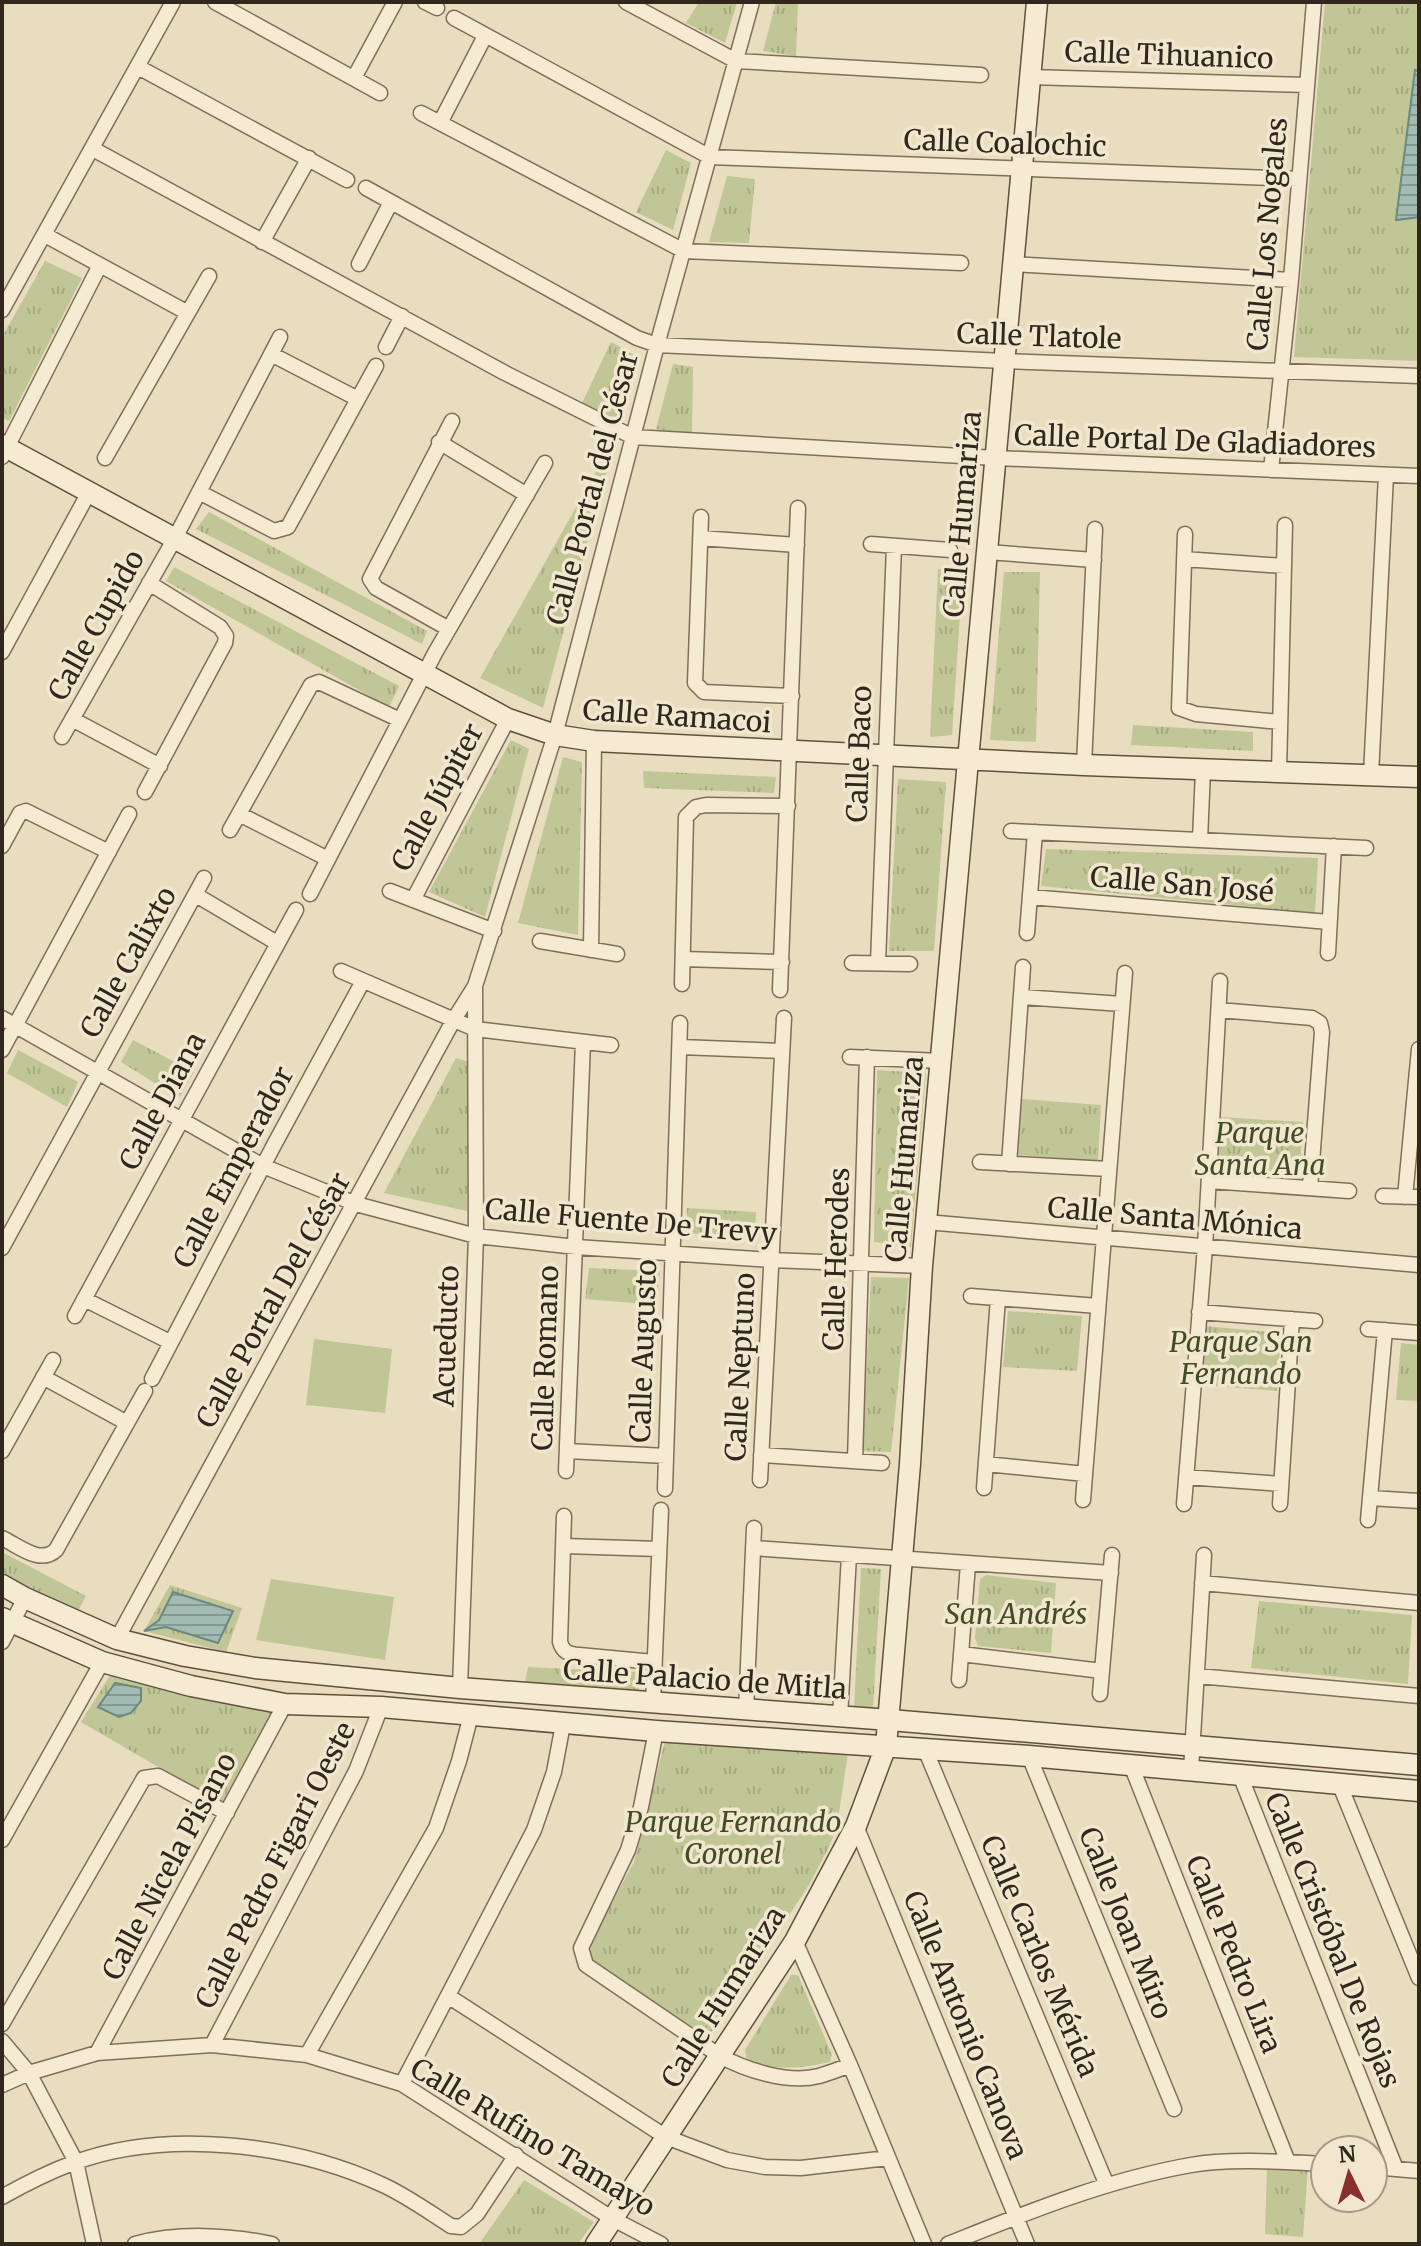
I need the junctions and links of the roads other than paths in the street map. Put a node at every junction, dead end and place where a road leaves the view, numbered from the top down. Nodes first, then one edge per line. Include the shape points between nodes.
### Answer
1 (173, 2) edge
2 (215, 2) edge
3 (395, 2) edge
4 (626, 2) edge
5 (752, 2) edge
6 (1037, 2) edge
7 (1314, 2) edge
8 (454, 18) dead end
9 (485, 36) junction
10 (736, 61) junction
11 (138, 67) junction
12 (981, 75) dead end
13 (1029, 77) junction
14 (354, 78) junction
15 (1307, 85) junction
16 (380, 93) dead end
17 (421, 113) dead end
18 (440, 123) junction
19 (93, 149) junction
20 (710, 157) junction
21 (309, 158) junction
22 (1021, 169) junction
23 (1299, 179) junction
24 (347, 180) dead end
25 (366, 188) dead end
26 (391, 202) junction
27 (45, 235) junction
28 (262, 242) junction
29 (684, 251) junction
30 (961, 263) dead end
31 (359, 264) dead end
32 (1013, 264) junction
33 (100, 265) junction
34 (209, 276) dead end
35 (1291, 280) junction
36 (2, 310) edge
37 (188, 313) junction
38 (402, 316) junction
39 (280, 337) dead end
40 (657, 345) junction
41 (386, 347) dead end
42 (271, 354) junction
43 (1004, 361) junction
44 (376, 366) dead end
45 (1280, 372) junction
46 (1419, 376) edge
47 (358, 399) junction
48 (452, 421) dead end
49 (633, 437) junction
50 (439, 442) junction
51 (4, 450) edge
52 (105, 458) dead end
53 (996, 458) junction
54 (545, 463) dead end
55 (1271, 470) junction
56 (1386, 475) junction
57 (1419, 476) edge
58 (199, 492) junction
59 (88, 494) junction
60 (527, 495) junction
61 (798, 508) dead end
62 (701, 517) dead end
63 (1285, 525) dead end
64 (1095, 529) dead end
65 (1185, 534) dead end
66 (175, 538) junction
67 (700, 538) junction
68 (871, 544) dead end
69 (797, 545) junction
70 (894, 546) junction
71 (950, 550) dead end
72 (987, 552) junction
73 (1184, 559) junction
74 (1094, 560) junction
75 (1284, 566) junction
76 (149, 583) junction
77 (449, 629) junction
78 (2, 652) edge
79 (425, 674) junction
80 (792, 696) junction
81 (72, 719) junction
82 (508, 719) junction
83 (400, 720) junction
84 (1280, 722) junction
85 (555, 735) junction
86 (62, 737) dead end
87 (594, 741) junction
88 (791, 751) junction
89 (885, 755) junction
90 (968, 758) junction
91 (1084, 765) junction
92 (160, 766) junction
93 (1203, 770) junction
94 (1279, 772) junction
95 (1371, 775) junction
96 (1419, 777) edge
97 (145, 792) dead end
98 (788, 806) junction
99 (129, 814) dead end
100 (239, 814) junction
101 (230, 830) dead end
102 (1011, 831) dead end
103 (1035, 832) junction
104 (1200, 840) junction
105 (2, 846) edge
106 (1334, 846) junction
107 (1366, 848) dead end
108 (109, 852) junction
109 (328, 859) junction
110 (204, 878) dead end
111 (390, 891) dead end
112 (310, 894) dead end
113 (196, 895) junction
114 (1030, 897) junction
115 (413, 900) junction
116 (296, 910) dead end
117 (1329, 922) junction
118 (494, 931) junction
119 (1027, 933) dead end
120 (540, 941) dead end
121 (277, 943) junction
122 (591, 950) junction
123 (1328, 953) dead end
124 (617, 954) dead end
125 (683, 959) junction
126 (782, 962) junction
127 (852, 963) dead end
128 (878, 963) junction
129 (910, 964) dead end
130 (1023, 967) dead end
131 (341, 971) dead end
132 (1125, 973) dead end
133 (363, 981) junction
134 (1220, 981) dead end
135 (682, 984) dead end
136 (475, 986) junction
137 (780, 990) dead end
138 (1022, 997) junction
139 (1122, 1004) junction
140 (1219, 1010) junction
141 (784, 1018) dead end
142 (453, 1021) junction
143 (9, 1022) edge
144 (680, 1023) dead end
145 (475, 1029) junction
146 (583, 1042) junction
147 (611, 1045) dead end
148 (680, 1047) junction
149 (1419, 1049) edge
150 (2, 1050) edge
151 (782, 1051) junction
152 (850, 1057) dead end
153 (867, 1057) junction
154 (941, 1061) junction
155 (97, 1072) junction
156 (180, 1121) junction
157 (980, 1162) dead end
158 (1009, 1164) junction
159 (263, 1166) junction
160 (1109, 1169) junction
161 (1209, 1181) junction
162 (1310, 1188) junction
163 (1349, 1191) dead end
164 (1383, 1196) dead end
165 (1412, 1197) edge
166 (356, 1204) junction
167 (926, 1222) junction
168 (476, 1236) junction
169 (1104, 1238) junction
170 (576, 1247) junction
171 (1205, 1247) junction
172 (2, 1248) edge
173 (673, 1254) junction
174 (771, 1260) junction
175 (862, 1262) junction
176 (1419, 1265) edge
177 (922, 1266) junction
178 (971, 1296) dead end
179 (998, 1298) junction
180 (84, 1299) junction
181 (1098, 1306) junction
182 (1199, 1312) junction
183 (75, 1316) dead end
184 (1292, 1319) junction
185 (1315, 1321) dead end
186 (1368, 1329) dead end
187 (1385, 1330) junction
188 (1419, 1333) edge
189 (170, 1342) junction
190 (53, 1360) dead end
191 (43, 1377) junction
192 (127, 1423) junction
193 (2, 1451) edge
194 (567, 1451) junction
195 (761, 1455) junction
196 (666, 1456) junction
197 (855, 1461) junction
198 (882, 1463) dead end
199 (986, 1464) junction
200 (566, 1471) dead end
201 (1085, 1474) junction
202 (1186, 1477) junction
203 (760, 1480) dead end
204 (1281, 1484) junction
205 (984, 1488) dead end
206 (665, 1489) dead end
207 (1370, 1498) junction
208 (1083, 1500) dead end
209 (1419, 1501) edge
210 (1184, 1504) dead end
211 (1280, 1504) dead end
212 (661, 1510) dead end
213 (564, 1516) dead end
214 (1368, 1520) dead end
215 (754, 1528) dead end
216 (2, 1538) edge
217 (564, 1546) junction
218 (753, 1548) junction
219 (659, 1549) junction
220 (849, 1555) junction
221 (1112, 1555) dead end
222 (1204, 1555) dead end
223 (902, 1558) junction
224 (968, 1564) junction
225 (1111, 1573) junction
226 (1202, 1583) junction
227 (2, 1585) edge
228 (25, 1598) junction
229 (1419, 1603) edge
230 (7, 1620) edge
231 (117, 1639) junction
232 (2, 1642) edge
233 (961, 1654) junction
234 (102, 1662) junction
235 (654, 1662) junction
236 (1102, 1671) junction
237 (1198, 1676) junction
238 (959, 1680) dead end
239 (460, 1688) junction
240 (1100, 1694) dead end
241 (1419, 1696) edge
242 (653, 1703) junction
243 (285, 1704) junction
244 (381, 1707) junction
245 (746, 1710) junction
246 (471, 1715) junction
247 (840, 1717) junction
248 (890, 1720) junction
249 (563, 1724) junction
250 (656, 1731) junction
251 (886, 1746) junction
252 (1193, 1746) junction
253 (925, 1749) junction
254 (1029, 1756) junction
255 (1131, 1765) junction
256 (1419, 1765) edge
257 (1191, 1770) junction
258 (1240, 1775) junction
259 (1339, 1783) junction
260 (1419, 1791) edge
261 (227, 1813) junction
262 (856, 1826) junction
263 (2, 1840) edge
264 (795, 1941) junction
265 (1419, 1978) edge
266 (448, 1996) junction
267 (2, 2024) edge
268 (2, 2041) edge
269 (212, 2045) junction
270 (97, 2053) junction
271 (307, 2055) junction
272 (720, 2056) junction
273 (850, 2065) junction
274 (29, 2073) junction
275 (402, 2084) junction
276 (2, 2085) edge
277 (1174, 2109) dead end
278 (666, 2137) junction
279 (516, 2155) junction
280 (888, 2158) junction
281 (76, 2162) junction
282 (1288, 2162) junction
283 (1309, 2163) edge
284 (1389, 2168) edge
285 (1396, 2169) junction
286 (1419, 2171) edge
287 (1106, 2183) junction
288 (2, 2197) edge
289 (1017, 2216) junction
290 (613, 2219) junction
291 (94, 2244) edge
292 (135, 2244) edge
293 (272, 2244) edge
294 (596, 2244) edge
295 (661, 2244) edge
296 (924, 2244) edge
297 (948, 2244) edge
298 (1027, 2244) edge

1 - 11 street
2 - 14 street
3 - 14 street
4 - 10 street
5 - 10 street, Calle Portal del César
6 - 13 street, Calle Humariza
7 - 15 street, Calle Los Nogales
8 - 9 street
9 - 18 street
9 - 20 street
10 - 12 street
10 - 20 street, Calle Portal del César
11 - 19 street
11 - 21 street
13 - 15 street, Calle Tihuanico
13 - 22 street, Calle Humariza
14 - 16 street
15 - 23 street, Calle Los Nogales
17 - 18 street
18 - 29 street
19 - 27 street
19 - 28 street
20 - 22 street, Calle Coalochic
20 - 29 street, Calle Portal del César
21 - 24 street
21 - 28 street
22 - 23 street, Calle Coalochic
22 - 32 street, Calle Humariza
23 - 35 street, Calle Los Nogales
25 - 26 street
26 - 31 street
26 - 40 street
27 - 33 street
27 - 36 street
28 - 38 street
29 - 30 street
29 - 40 street, Calle Portal del César
32 - 35 street
32 - 43 street, Calle Humariza
33 - 37 street
33 - 51 street
34 - 37 street
35 - 45 street, Calle Los Nogales
37 - 52 street
38 - 41 street
38 - 49 street
39 - 42 street, Calle Cupido
40 - 43 street, Calle Tlatole
40 - 49 street, Calle Portal del César
42 - 47 street
42 - 58 street, Calle Cupido
43 - 45 street, Calle Tlatole
43 - 53 street, Calle Humariza
44 - 47 street
45 - 46 street, Calle Tlatole
45 - 55 street, Calle Los Nogales
47 - 58 street via 288,527 274,531
48 - 50 street
49 - 53 street, Calle Portal De Gladiadores
49 - 85 street, Calle Portal del César
50 - 60 street
50 - 77 street via 370,579 376,588
51 - 59 street, Calle Ramacoi
53 - 55 street, Calle Portal De Gladiadores
53 - 72 street, Calle Humariza
54 - 60 street
55 - 56 street, Calle Portal De Gladiadores
56 - 57 street, Calle Portal De Gladiadores
56 - 95 street
58 - 66 street, Calle Cupido
59 - 66 street, Calle Ramacoi
59 - 78 street
60 - 77 street
61 - 69 street
62 - 67 street
63 - 75 street
64 - 74 street
65 - 73 street
66 - 76 street, Calle Cupido
66 - 79 street, Calle Ramacoi
67 - 69 street
67 - 80 street via 694,678 698,688
68 - 70 street
69 - 80 street
70 - 71 street
70 - 89 street, Calle Baco
72 - 74 street
72 - 90 street, Calle Humariza
73 - 75 street
73 - 84 street via 1179,708
74 - 91 street
75 - 84 street
76 - 81 street, Calle Cupido
76 - 92 street via 220,627 226,636
77 - 79 street
79 - 82 street, Calle Ramacoi
79 - 83 street
80 - 88 street
81 - 86 street, Calle Cupido
81 - 92 street
82 - 85 street, Calle Ramacoi
82 - 115 street, Calle Júpiter
83 - 100 street via 315,682
83 - 109 street
84 - 94 street
85 - 87 street, Calle Ramacoi
85 - 118 street, Calle Portal del César
87 - 88 street, Calle Ramacoi
87 - 122 street
88 - 89 street, Calle Ramacoi
88 - 98 street
89 - 90 street, Calle Ramacoi
89 - 128 street, Calle Baco
90 - 91 street, Calle Ramacoi
90 - 154 street, Calle Humariza
91 - 93 street, Calle Ramacoi
92 - 97 street
93 - 94 street, Calle Ramacoi
93 - 104 street, Calle San José
94 - 95 street, Calle Ramacoi
95 - 96 street, Calle Ramacoi
98 - 125 street via 706,805 690,810
98 - 126 street
99 - 108 street
100 - 101 street
100 - 109 street
102 - 103 street, Calle San José
103 - 104 street, Calle San José
103 - 114 street
104 - 106 street, Calle San José
105 - 108 street via 20,813 29,812
106 - 107 street, Calle San José
106 - 117 street
108 - 143 street
109 - 112 street
110 - 113 street, Calle Calixto
111 - 115 street
113 - 121 street
113 - 155 street, Calle Calixto
114 - 117 street, Calle San José
114 - 119 street
115 - 118 street
116 - 121 street, Calle Diana
117 - 123 street
118 - 136 street, Calle Portal del César
120 - 122 street
121 - 156 street, Calle Diana
122 - 124 street
125 - 126 street
125 - 135 street
126 - 137 street
127 - 128 street
128 - 129 street
130 - 138 street
131 - 133 street
132 - 139 street
133 - 142 street
133 - 159 street, Calle Emperador
134 - 140 street
136 - 142 street, Calle Portal Del César
136 - 145 street, Acueducto
138 - 139 street
138 - 158 street
139 - 160 street
140 - 161 street
140 - 162 street via 1320,1023
141 - 151 street, Calle Neptuno
142 - 145 street
142 - 166 street, Calle Portal Del César
143 - 150 street
143 - 155 street, Calle Fuente De Trevy
144 - 148 street, Calle Augusto
145 - 146 street
145 - 168 street, Acueducto
146 - 147 street
146 - 170 street, Calle Romano
148 - 151 street
148 - 173 street, Calle Augusto
149 - 165 street
151 - 174 street, Calle Neptuno
152 - 153 street
153 - 154 street
153 - 175 street, Calle Herodes
154 - 167 street, Calle Humariza
155 - 156 street, Calle Fuente De Trevy
155 - 172 street, Calle Calixto
156 - 159 street, Calle Fuente De Trevy
156 - 180 street, Calle Diana
157 - 158 street
158 - 160 street
159 - 166 street, Calle Fuente De Trevy
159 - 189 street, Calle Emperador
160 - 169 street
161 - 162 street
161 - 171 street
162 - 163 street
164 - 165 street
166 - 168 street, Calle Fuente De Trevy
166 - 231 street, Calle Portal Del César
167 - 169 street, Calle Santa Mónica
167 - 177 street, Calle Humariza
168 - 170 street, Calle Fuente De Trevy
168 - 239 street, Acueducto
169 - 171 street, Calle Santa Mónica
169 - 181 street
170 - 173 street, Calle Fuente De Trevy
170 - 194 street, Calle Romano
171 - 176 street, Calle Santa Mónica
171 - 182 street
173 - 174 street, Calle Fuente De Trevy
173 - 196 street, Calle Augusto
174 - 175 street, Calle Fuente De Trevy
174 - 195 street, Calle Neptuno
175 - 177 street, Calle Fuente De Trevy
175 - 197 street, Calle Herodes
177 - 223 street, Calle Humariza
178 - 179 street
179 - 181 street
179 - 199 street
180 - 183 street, Calle Diana
180 - 189 street
181 - 201 street
182 - 184 street
182 - 202 street
184 - 185 street
184 - 204 street
186 - 187 street
187 - 188 street
187 - 207 street
189 - 192 street, Calle Emperador
190 - 191 street
191 - 192 street
191 - 193 street
192 - 216 street, Calle Emperador via 53,1554 38,1556
194 - 196 street
194 - 200 street, Calle Romano
195 - 197 street
195 - 203 street, Calle Neptuno
196 - 206 street, Calle Augusto
197 - 198 street
199 - 201 street
199 - 205 street
201 - 208 street
202 - 204 street
202 - 210 street
204 - 211 street
207 - 209 street
207 - 214 street
212 - 219 street
213 - 217 street
215 - 218 street
217 - 219 street
217 - 235 street via 562,1649 568,1654
218 - 220 street
218 - 245 street
219 - 235 street
220 - 223 street
220 - 247 street
221 - 225 street
222 - 226 street
223 - 224 street
223 - 248 street, Calle Humariza
224 - 225 street
224 - 233 street
225 - 236 street
226 - 229 street
226 - 237 street
227 - 228 street, Calle Palacio de Mitla
228 - 230 street
228 - 231 street, Calle Palacio de Mitla
230 - 232 street
230 - 234 street, Calle Palacio de Mitla
231 - 239 street, Calle Palacio de Mitla via 255,1668
233 - 236 street
233 - 238 street
234 - 243 street, Calle Palacio de Mitla
234 - 263 street
235 - 242 street
236 - 240 street
237 - 241 street
237 - 252 street
239 - 242 street, Calle Palacio de Mitla
242 - 245 street, Calle Palacio de Mitla
243 - 244 street, Calle Palacio de Mitla
243 - 261 street, Calle Nicela Pisano
244 - 246 street, Calle Palacio de Mitla
244 - 269 street, Calle Pedro Figari Oeste via 350,1784
245 - 247 street, Calle Palacio de Mitla
246 - 249 street, Calle Palacio de Mitla
246 - 271 street via 436,1828
247 - 248 street, Calle Palacio de Mitla
248 - 251 street, Calle Humariza
248 - 252 street, Calle Palacio de Mitla
249 - 250 street, Calle Palacio de Mitla
249 - 266 street via 534,1830
250 - 251 street, Calle Palacio de Mitla
250 - 272 street via 628,1850 581,1954 586,1965
251 - 253 street, Calle Palacio de Mitla
251 - 262 street, Calle Humariza
252 - 256 street, Calle Palacio de Mitla
252 - 257 street
253 - 254 street, Calle Palacio de Mitla
253 - 287 street, Calle Carlos Mérida
254 - 255 street, Calle Palacio de Mitla
254 - 277 street, Calle Joan Miro
255 - 257 street, Calle Palacio de Mitla
255 - 282 street, Calle Pedro Lira
257 - 258 street, Calle Palacio de Mitla
258 - 259 street, Calle Palacio de Mitla
258 - 285 street, Calle Cristóbal De Rojas
259 - 260 street, Calle Palacio de Mitla
259 - 265 street
261 - 267 street via 158,1776 144,1778
261 - 270 street, Calle Nicela Pisano
262 - 264 street, Calle Humariza
262 - 289 street, Calle Antonio Canova
264 - 272 street, Calle Humariza
264 - 273 street
266 - 275 street
266 - 278 street
268 - 274 street
269 - 270 street, Calle Rufino Tamayo
269 - 271 street, Calle Rufino Tamayo
270 - 274 street, Calle Rufino Tamayo
271 - 275 street, Calle Rufino Tamayo
272 - 273 street via 780,2077 816,2077
272 - 278 street, Calle Humariza
273 - 280 street
274 - 276 street, Calle Rufino Tamayo
274 - 281 street
275 - 279 street, Calle Rufino Tamayo
278 - 280 street via 727,2160 765,2167
278 - 290 street, Calle Humariza
279 - 281 street via 477,2214 461,2227 373,2181 283,2151 205,2143 133,2149
279 - 290 street, Calle Rufino Tamayo
280 - 296 street
281 - 288 street
281 - 291 street
282 - 283 street
282 - 287 street via 1194,2164
284 - 285 street
285 - 286 street
287 - 289 street
289 - 297 street
289 - 298 street, Calle Antonio Canova
290 - 294 street, Calle Humariza
290 - 295 street, Calle Rufino Tamayo
292 - 293 street via 182,2237

